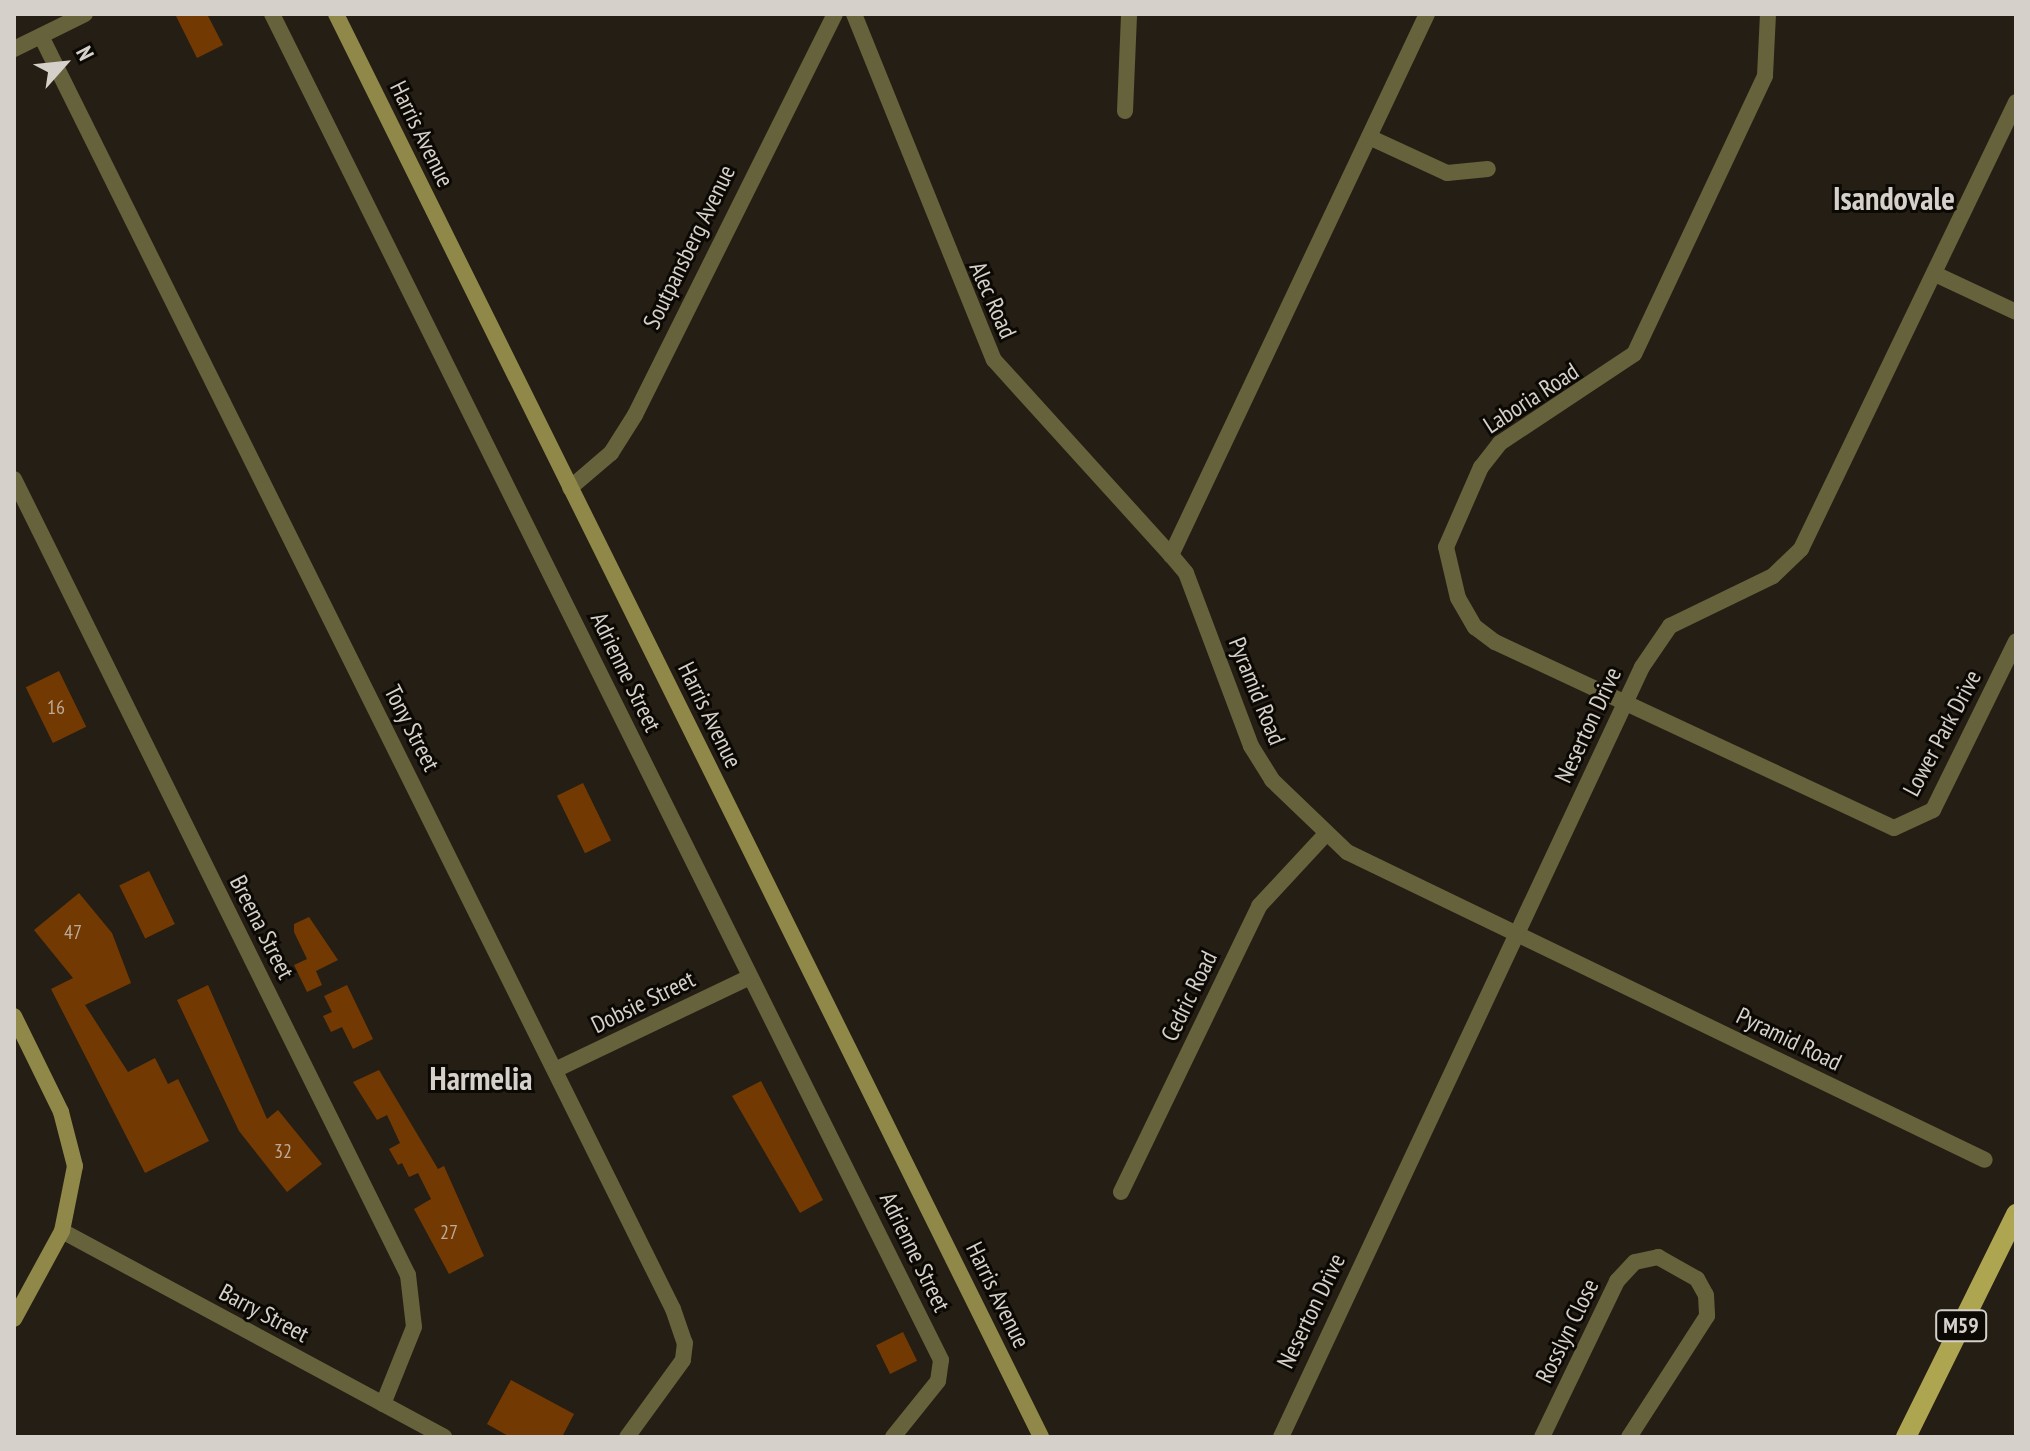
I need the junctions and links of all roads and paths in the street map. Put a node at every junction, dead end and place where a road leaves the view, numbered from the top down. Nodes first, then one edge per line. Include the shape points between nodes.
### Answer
1 (85, 14) edge
2 (272, 14) edge
3 (336, 14) edge
4 (835, 14) edge
5 (854, 14) edge
6 (1129, 14) edge
7 (1427, 14) edge
8 (1768, 14) edge
9 (41, 36) junction
10 (14, 49) edge
11 (2016, 102) edge
12 (1125, 111) dead end
13 (1369, 137) junction
14 (1488, 169) dead end
15 (1935, 274) junction
16 (2016, 312) edge
17 (14, 479) edge
18 (570, 488) junction
19 (1171, 555) junction
20 (2016, 641) edge
21 (1625, 702) junction
22 (1894, 828) joint
23 (1324, 836) junction
24 (1513, 934) junction
25 (750, 977) junction
26 (14, 1016) edge
27 (555, 1070) junction
28 (1985, 1160) dead end
29 (1121, 1192) dead end
30 (2016, 1214) edge
31 (62, 1231) junction
32 (14, 1319) edge
33 (383, 1404) junction
34 (444, 1437) edge
35 (627, 1437) edge
36 (893, 1437) edge
37 (1041, 1437) edge
38 (1281, 1437) edge
39 (1542, 1437) edge
40 (1629, 1437) edge
41 (1906, 1437) edge

1 - 9 street
2 - 25 street, Adrienne Street
3 - 18 main road, Harris Avenue
4 - 18 street, Soutpansberg Avenue via 635,415 611,453
5 - 19 street, Alec Road via 994,360
6 - 12 street
7 - 13 street
8 - 21 street, Laboria Road via 1765,76 1634,354 1490,452 1446,547 1458,598 1482,634
9 - 10 street
9 - 27 street, Tony Street
11 - 15 street, Neserton Drive
13 - 14 street via 1447,173
13 - 19 street
15 - 16 street
15 - 21 street, Neserton Drive via 1801,549 1773,576 1670,626
17 - 33 street, Breena Street via 403,1262 414,1327
18 - 37 main road, Harris Avenue
19 - 23 street, Pyramid Road via 1186,573 1257,757
20 - 22 street, Lower Park Drive via 1933,810
21 - 22 street, Laboria Road
21 - 24 street, Neserton Drive
23 - 24 street, Pyramid Road
23 - 29 street, Cedric Road via 1259,906
24 - 28 street, Pyramid Road
24 - 38 street, Neserton Drive
25 - 27 street, Dobsie Street
25 - 36 street, Adrienne Street via 937,1352 940,1376
26 - 31 main road via 72,1150 74,1189
27 - 35 street, Tony Street via 685,1343 675,1377
30 - 41 main road, M59
31 - 32 main road
31 - 33 street, Barry Street
33 - 34 street, Barry Street
39 - 40 street, Rosslyn Close via 1617,1281 1635,1262 1658,1257 1697,1279 1708,1310 1694,1344

